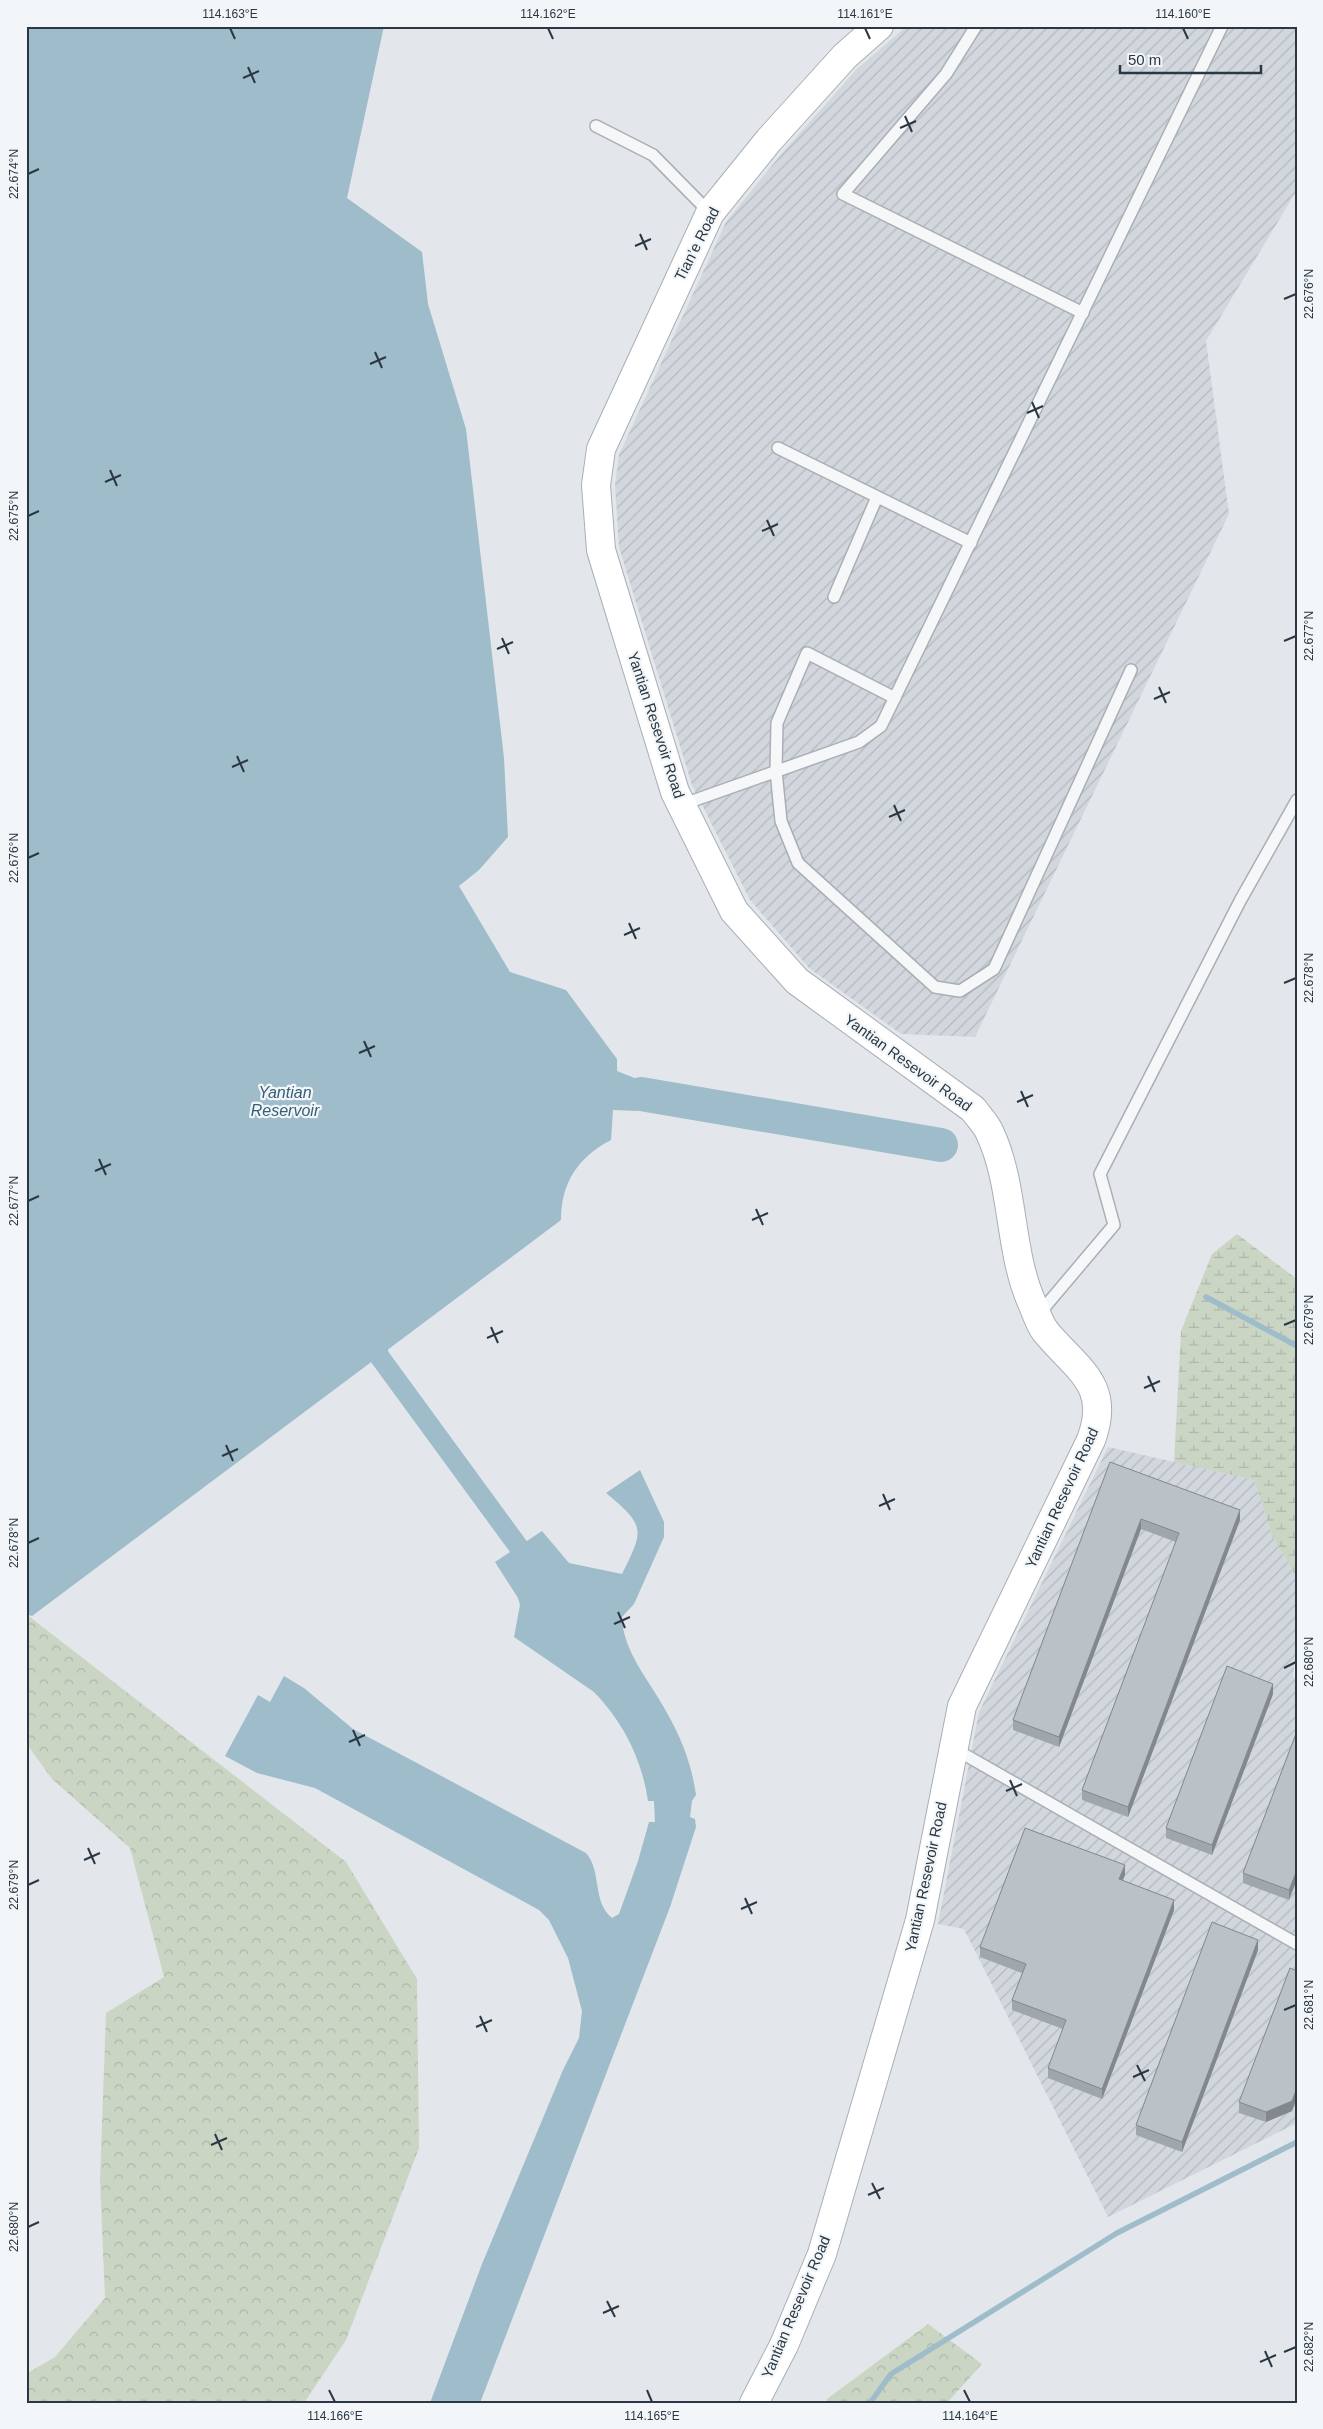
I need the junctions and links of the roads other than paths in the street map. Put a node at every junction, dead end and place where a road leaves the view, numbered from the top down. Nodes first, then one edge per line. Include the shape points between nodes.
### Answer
1 (879, 26) edge
2 (976, 26) edge
3 (1222, 26) edge
4 (596, 126) dead end
5 (710, 213) junction
6 (1083, 313) junction
7 (778, 448) dead end
8 (601, 449) joint
9 (878, 497) junction
10 (970, 543) junction
11 (834, 597) dead end
12 (1131, 670) dead end
13 (895, 698) junction
14 (776, 771) junction
15 (1297, 800) edge
16 (681, 805) junction
17 (1038, 1316) junction
18 (953, 1748) junction
19 (1297, 1944) edge
20 (754, 2403) edge

1 - 5 main road, Tian’e Road via 845,56 769,140
2 - 6 lane via 946,74 843,194
3 - 6 lane
4 - 5 lane via 653,154
5 - 8 main road, Tian’e Road
6 - 10 lane
7 - 9 lane
8 - 16 main road, Yantian Resevoir Road via 596,485 601,550
9 - 10 lane
9 - 11 lane
10 - 13 lane
12 - 14 lane via 994,969 960,991 935,987 798,863 781,821
13 - 14 lane via 881,726 859,742
13 - 14 lane via 807,653 777,723
14 - 16 lane
15 - 17 lane via 1240,901 1100,1174 1114,1225
16 - 17 main road, Yantian Resevoir Road via 734,911 797,981 973,1110 989,1130 1002,1168 1022,1281
17 - 18 main road, Yantian Resevoir Road via 1043,1329 1089,1380 1098,1399 1099,1420 962,1706
18 - 19 lane
18 - 20 main road, Yantian Resevoir Road via 920,1920 822,2254 784,2345

